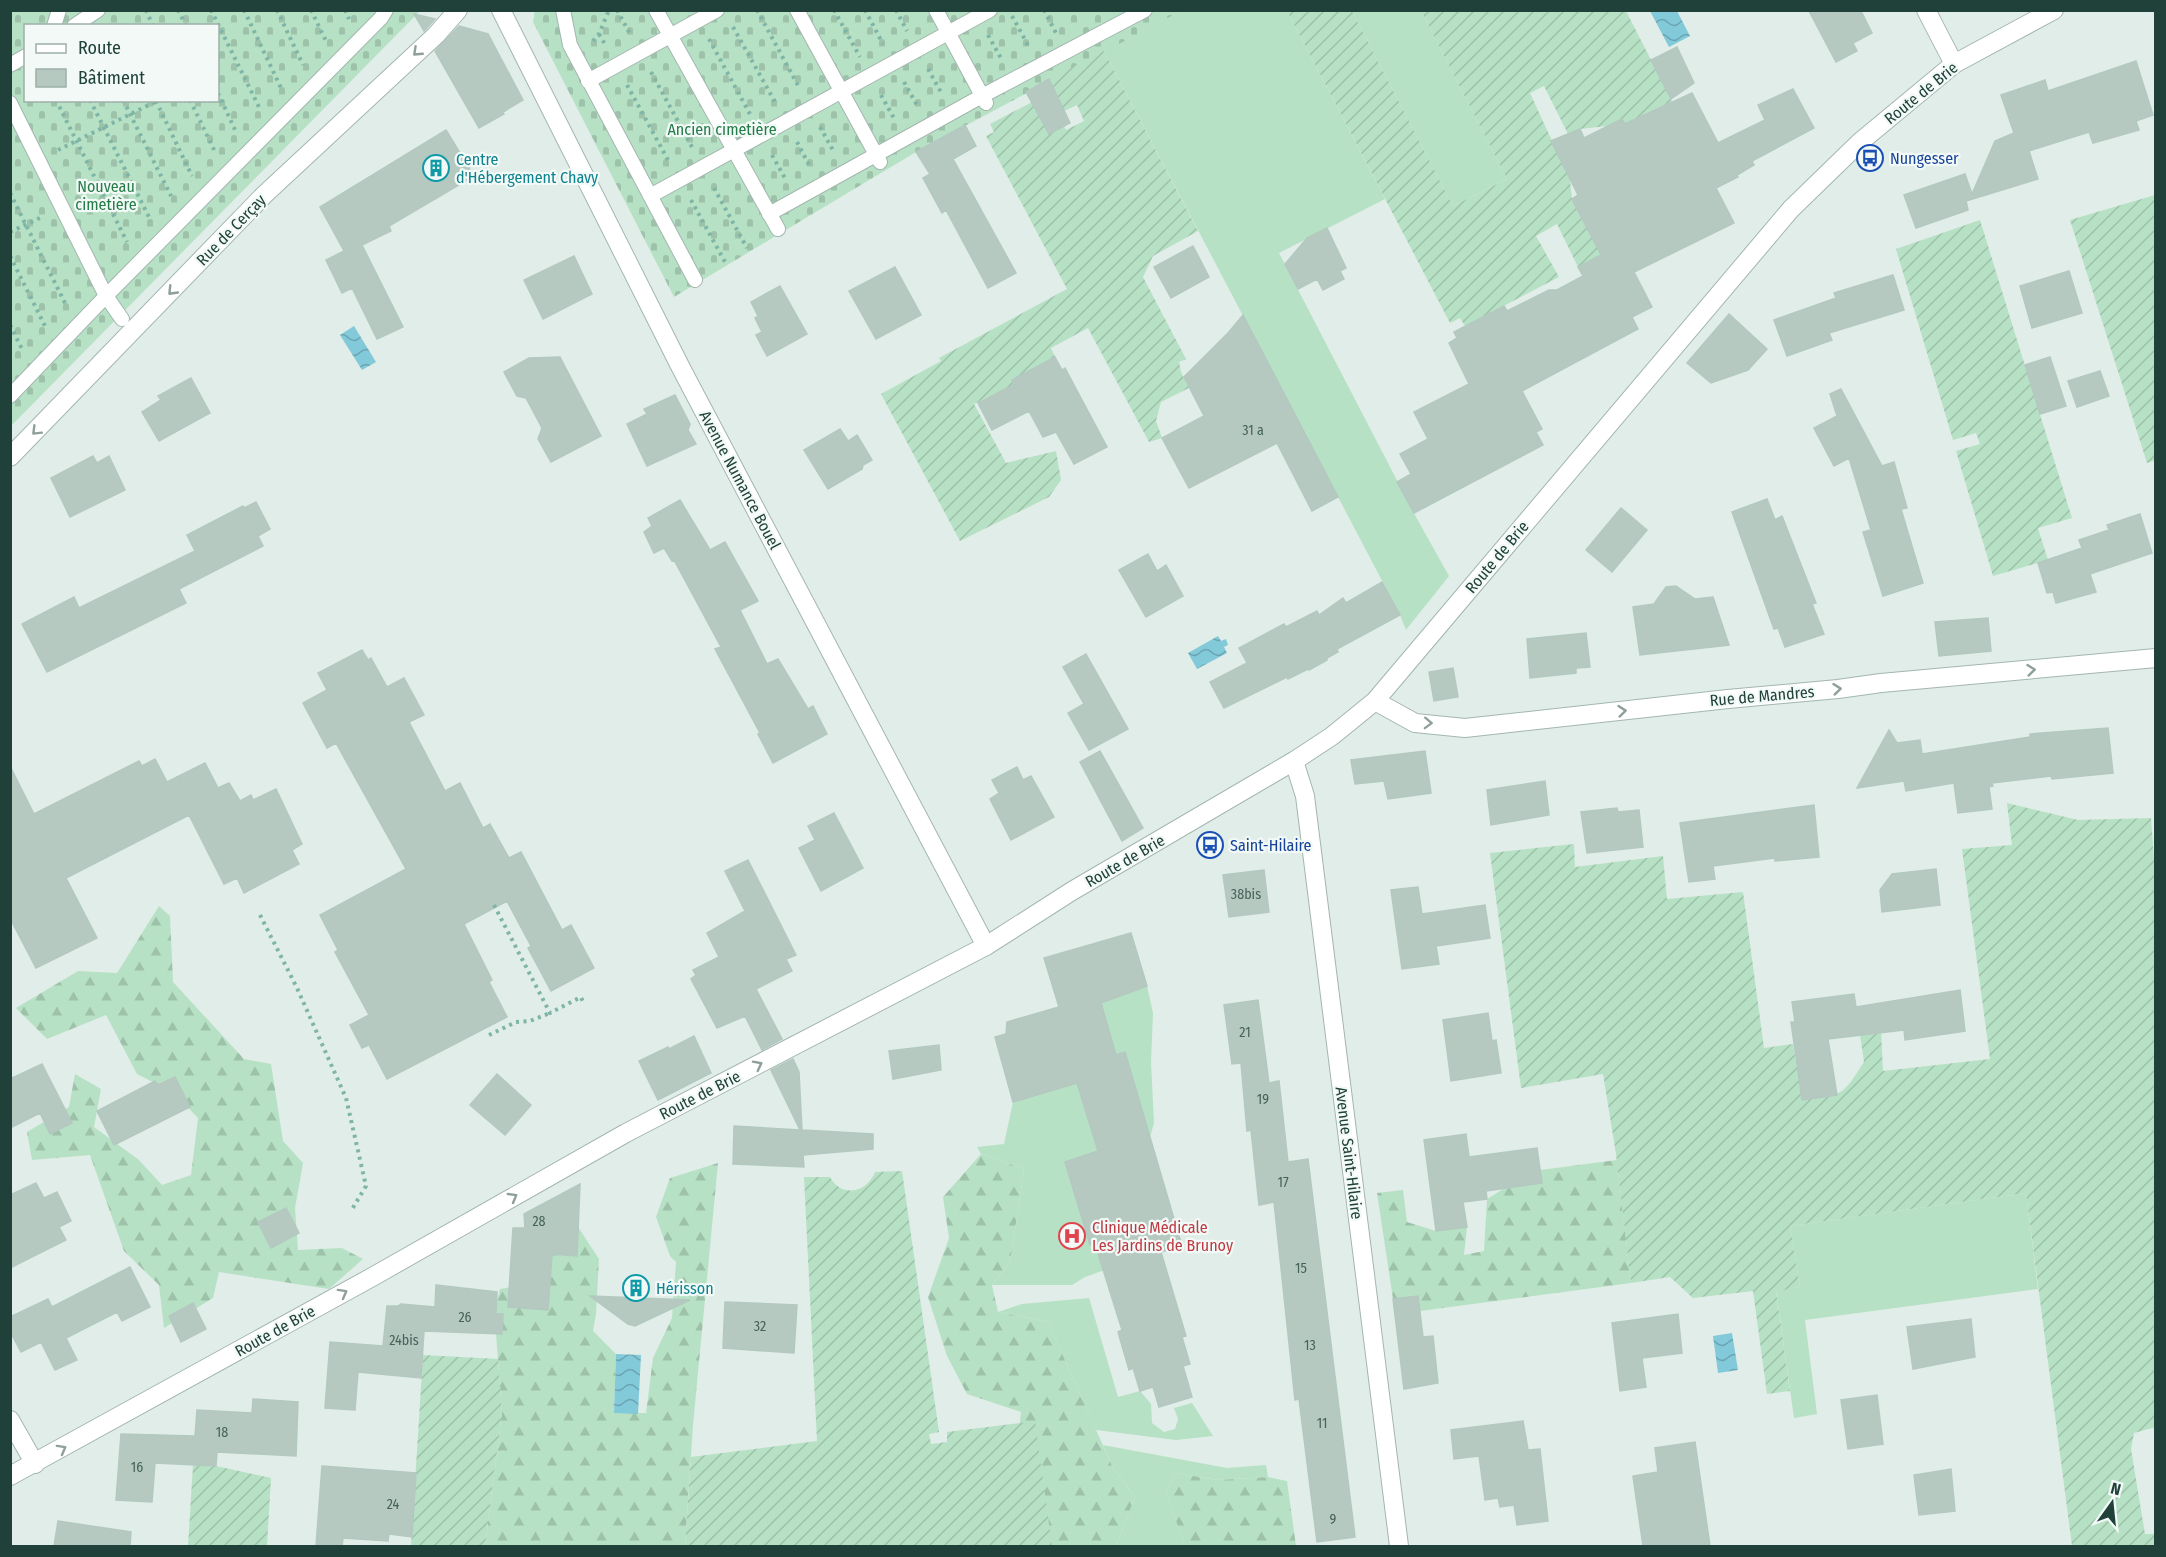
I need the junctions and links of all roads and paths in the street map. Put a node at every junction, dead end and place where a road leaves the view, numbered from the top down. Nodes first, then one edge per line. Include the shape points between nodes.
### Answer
1 (98, 10) edge
2 (146, 10) edge
3 (178, 10) edge
4 (211, 10) edge
5 (244, 10) edge
6 (277, 10) edge
7 (311, 10) edge
8 (386, 10) edge
9 (458, 10) edge
10 (501, 10) edge
11 (563, 10) edge
12 (617, 10) edge
13 (656, 10) edge
14 (717, 10) edge
15 (797, 10) edge
16 (936, 10) edge
17 (1009, 10) edge
18 (1145, 10) edge
19 (1926, 10) edge
20 (2054, 10) edge
21 (984, 14) edge
22 (1126, 20) edge
23 (699, 21) junction
24 (730, 21) dead end
25 (77, 24) edge
26 (152, 24) edge
27 (185, 24) edge
28 (218, 24) edge
29 (219, 26) edge
30 (948, 33) junction
31 (600, 34) dead end
32 (670, 36) junction
33 (640, 52) junction
34 (24, 57) edge
35 (337, 63) junction
36 (1954, 64) junction
37 (10, 65) edge
38 (617, 66) junction
39 (1040, 66) junction
40 (1012, 80) junction
41 (588, 81) junction
42 (313, 87) junction
43 (841, 92) junction
44 (219, 95) edge
45 (984, 100) junction
46 (57, 102) edge
47 (91, 102) edge
48 (124, 102) edge
49 (155, 102) edge
50 (157, 102) edge
51 (191, 102) edge
52 (10, 104) edge
53 (291, 109) junction
54 (130, 115) junction
55 (786, 122) junction
56 (104, 128) junction
57 (270, 130) junction
58 (761, 135) junction
59 (76, 141) junction
60 (734, 150) junction
61 (247, 154) junction
62 (878, 158) junction
63 (39, 160) junction
64 (703, 167) junction
65 (226, 174) junction
66 (680, 180) junction
67 (821, 185) junction
68 (10, 193) edge
69 (651, 196) junction
70 (202, 198) junction
71 (796, 199) junction
72 (62, 207) junction
73 (770, 214) junction
74 (183, 218) junction
75 (26, 225) junction
76 (777, 229) dead end
77 (10, 232) edge
78 (160, 240) junction
79 (747, 248) dead end
80 (10, 256) edge
81 (725, 262) dead end
82 (138, 263) junction
83 (695, 280) dead end
84 (106, 296) junction
85 (122, 319) dead end
86 (77, 326) junction
87 (56, 348) junction
88 (10, 396) edge
89 (10, 457) edge
90 (2156, 658) edge
91 (1375, 701) junction
92 (1294, 761) junction
93 (494, 905) dead end
94 (260, 915) dead end
95 (986, 946) junction
96 (583, 1002) dead end
97 (550, 1013) junction
98 (489, 1035) dead end
99 (351, 1211) dead end
100 (10, 1420) edge
101 (35, 1464) junction
102 (10, 1476) edge
103 (1399, 1546) edge

1 - 25 lane
2 - 26 path
3 - 27 path
4 - 28 path
5 - 53 path
6 - 42 path
7 - 35 path
8 - 35 lane
9 -> 89 street, Rue de Cerçay via 264,195
10 - 95 street, Avenue Numance Bouel via 681,368
11 - 41 lane via 570,45
12 - 33 path
13 - 32 lane
14 - 23 lane
15 - 43 lane
16 - 30 lane
17 - 39 path
18 - 22 lane
19 - 36 street
20 - 36 street, Route de Brie
21 - 30 lane
21 - 40 path
22 - 39 lane
23 - 32 lane
23 - 58 path
24 - 55 path
29 - 57 path
30 - 43 lane
30 - 45 lane
31 - 38 path
32 - 33 lane
32 - 60 lane
33 - 38 lane
33 - 64 path
34 - 37 lane
35 - 42 lane
36 - 91 street, Route de Brie via 1860,142 1791,209
38 - 41 lane
38 - 66 path
39 - 40 lane
40 - 45 lane
41 - 69 lane
42 - 53 lane
43 - 55 lane
43 - 62 lane
44 - 61 path
45 - 62 lane
46 - 59 path
47 - 56 path
48 - 54 path
49 - 54 path
50 - 70 path
51 - 65 path
52 - 63 lane
53 - 57 lane
54 - 56 path
54 - 74 path
55 - 58 lane
55 - 67 path
56 - 59 path
56 - 78 path
57 - 61 lane
58 - 60 lane
58 - 71 path
59 - 63 path
59 - 82 path
60 - 64 lane
60 - 73 lane
61 - 65 lane
62 - 67 lane
63 - 72 lane
64 - 66 lane
64 - 79 path
65 - 70 lane
66 - 69 lane
66 - 81 path
67 - 71 lane
68 - 75 path
69 - 83 lane
70 - 74 lane
71 - 73 lane
72 - 75 path
72 - 84 lane
73 - 76 lane
74 - 78 lane
75 - 77 path
75 - 86 path
78 - 82 lane
80 - 87 path
82 - 84 lane
84 - 85 lane
84 - 86 lane
86 - 87 lane
87 - 88 lane
91 -> 90 street, Rue de Mandres via 1415,723 1465,728
91 - 92 street, Route de Brie
92 - 95 street, Route de Brie
92 - 103 street, Avenue Saint-Hilaire via 1305,796
93 - 97 path
94 - 99 path via 346,1098 366,1186
101 -> 95 street, Route de Brie via 626,1133
96 - 97 path via 581,998
97 - 98 path via 516,1022
100 - 101 street
101 - 102 street, Route de Brie

